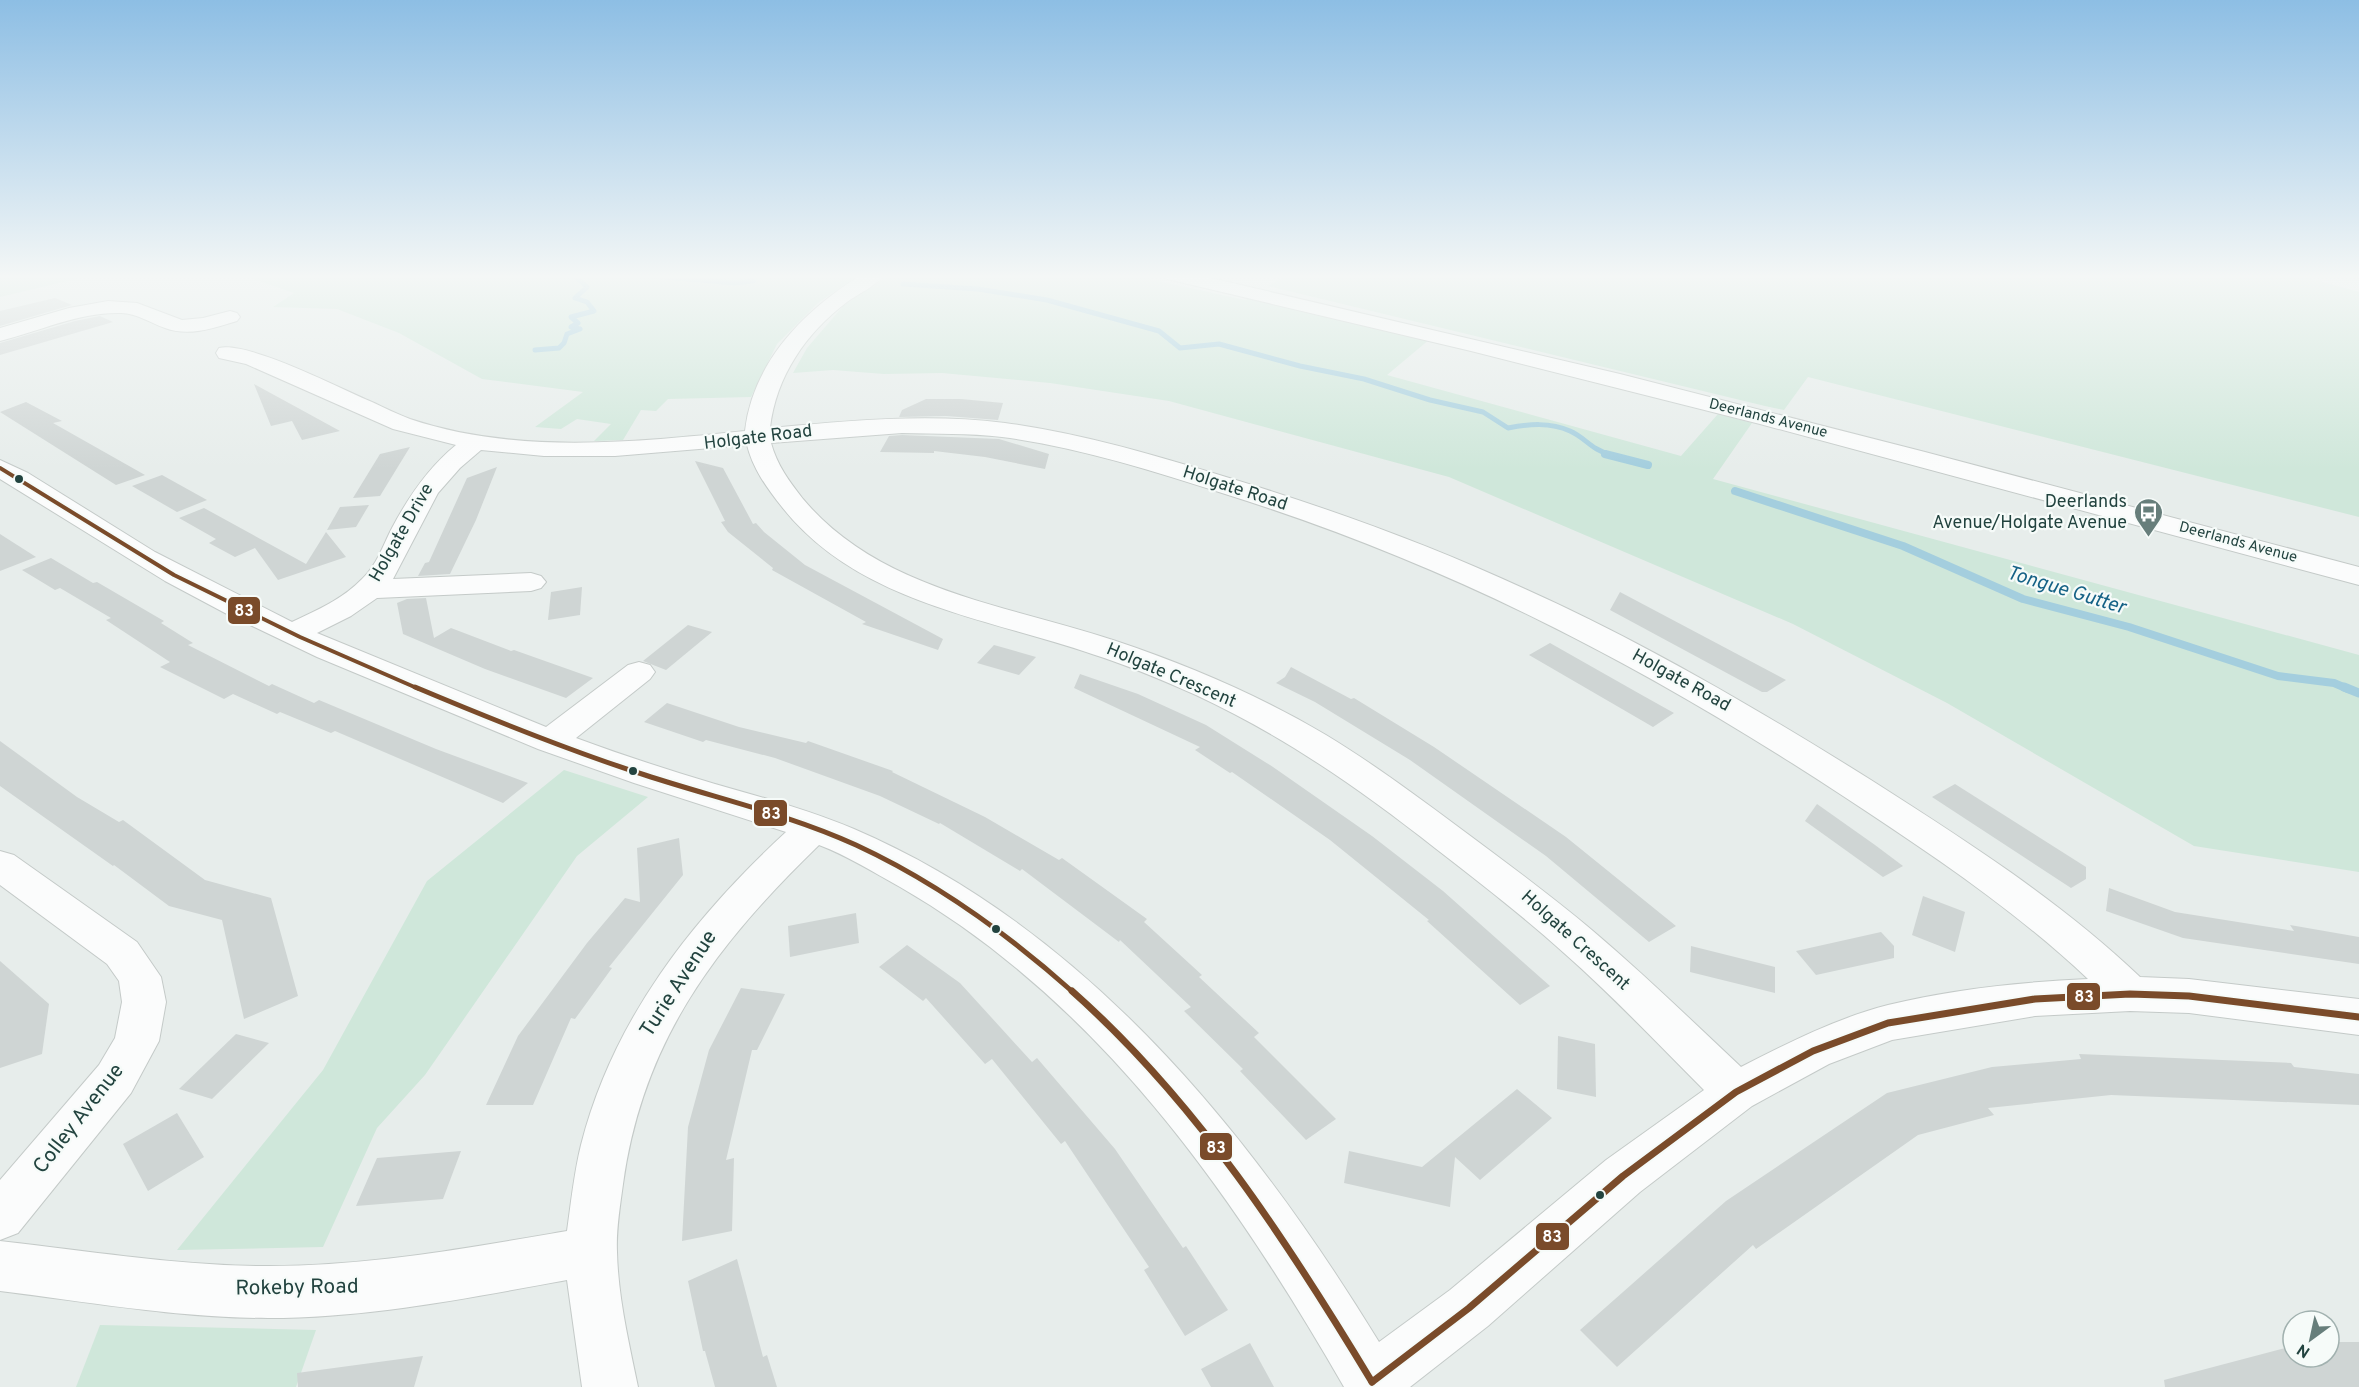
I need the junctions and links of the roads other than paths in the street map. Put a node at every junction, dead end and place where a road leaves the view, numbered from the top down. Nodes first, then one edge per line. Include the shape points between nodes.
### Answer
1 (794, 340) edge
2 (1452, 340) edge
3 (227, 353) dead end
4 (757, 438) junction
5 (475, 442) junction
6 (0, 468) edge
7 (2359, 576) edge
8 (531, 582) dead end
9 (369, 590) junction
10 (293, 633) junction
11 (639, 672) dead end
12 (550, 741) junction
13 (813, 829) junction
14 (0, 865) edge
15 (2130, 994) junction
16 (2359, 1017) edge
17 (1736, 1092) junction
18 (0, 1217) edge
19 (591, 1251) junction
20 (0, 1266) edge
21 (1373, 1385) edge
22 (610, 1387) edge

1 - 4 street via 767,390
2 - 7 street, Deerlands Avenue via 1751,414
3 - 5 street, Holgate Road via 253,359 402,424
4 - 5 street, Holgate Road via 618,450
4 - 15 street, Holgate Road via 901,425 974,427 1044,436 1219,483 1404,547 1613,643 1793,746 2053,922
4 - 17 street, Holgate Crescent via 781,490 827,537 865,564 940,599 1158,666 1269,718 1373,782 1514,887 1596,957
5 - 9 street, Holgate Drive via 433,479 382,575
6 - 10 street via 145,558
8 - 9 street
9 - 10 street, Holgate Drive
10 - 12 street
11 - 12 street
12 - 13 street
13 - 19 street, Turie Avenue via 769,868 724,917 682,972 646,1029 617,1096 598,1172
13 - 21 street via 861,848 974,913 1101,1016 1175,1095 1247,1185 1305,1269
14 - 18 street, Colley Avenue via 122,953 140,977 144,1002 137,1041 115,1079
15 - 16 street via 2189,996
15 - 17 street via 2035,999 1888,1023 1813,1051
17 - 21 street via 1623,1176
19 - 20 street, Rokeby Road via 368,1287 267,1292
19 - 22 street, Turie Avenue

